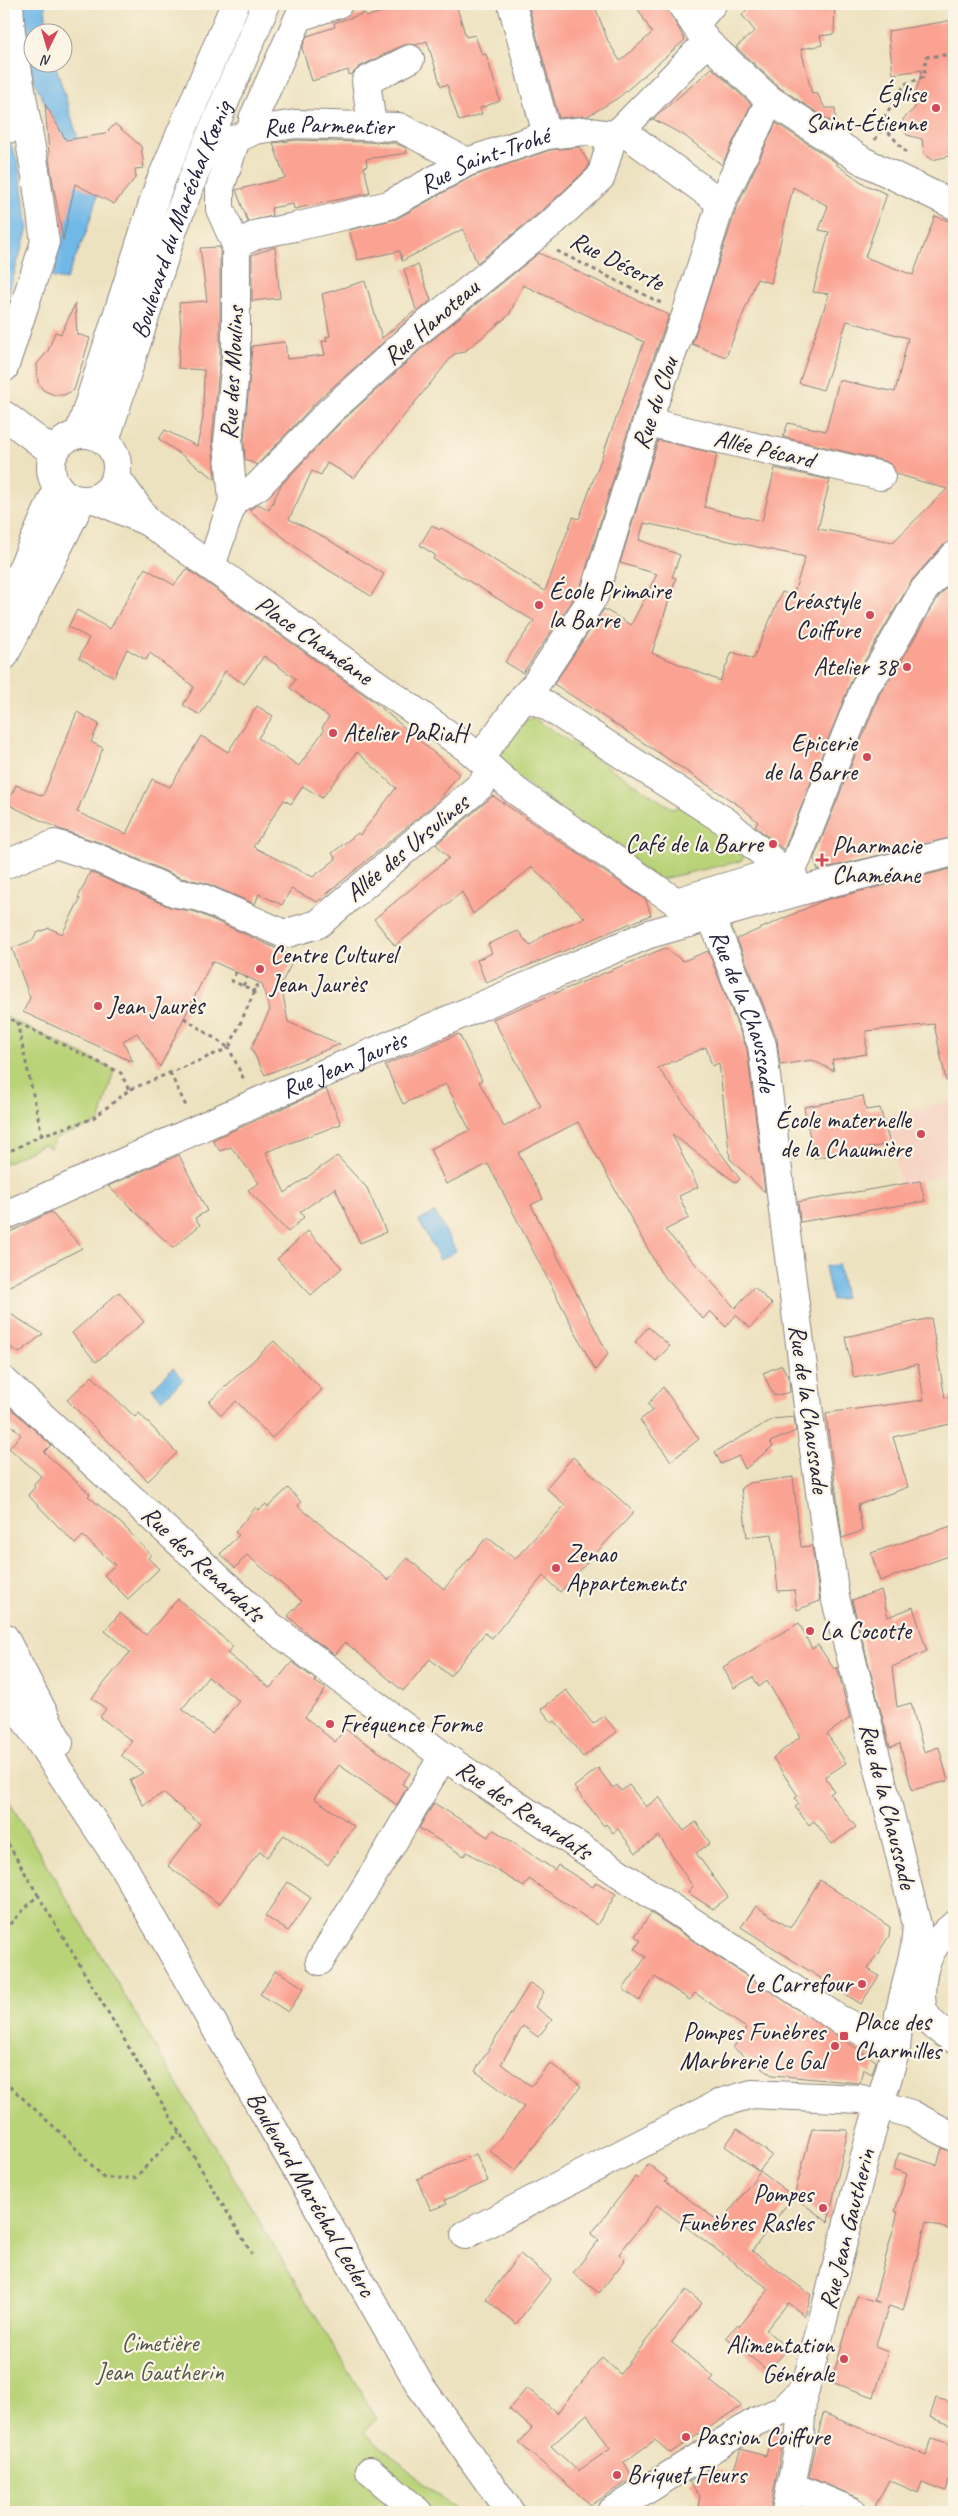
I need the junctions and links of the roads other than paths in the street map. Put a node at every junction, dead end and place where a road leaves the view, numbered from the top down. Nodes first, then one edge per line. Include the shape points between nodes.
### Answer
1 (9, 4) edge
2 (234, 4) edge
3 (266, 4) edge
4 (338, 4) edge
5 (512, 4) edge
6 (712, 4) edge
7 (694, 23) edge
8 (410, 59) dead end
9 (770, 100) junction
10 (372, 126) junction
11 (12, 128) edge
12 (255, 130) junction
13 (617, 132) junction
14 (547, 135) junction
15 (467, 162) junction
16 (721, 203) junction
17 (954, 205) edge
18 (236, 245) junction
19 (4, 368) edge
20 (4, 415) edge
21 (646, 422) junction
22 (79, 434) junction
23 (105, 441) junction
24 (54, 453) junction
25 (881, 476) dead end
26 (116, 477) junction
27 (58, 487) junction
28 (88, 500) junction
29 (233, 501) junction
30 (148, 522) junction
31 (954, 556) edge
32 (211, 566) junction
33 (4, 610) edge
34 (4, 656) edge
35 (524, 697) junction
36 (486, 764) junction
37 (954, 852) edge
38 (4, 865) edge
39 (789, 876) junction
40 (692, 914) junction
41 (4, 1216) edge
42 (4, 1381) edge
43 (4, 1637) edge
44 (4, 1688) edge
45 (443, 1756) junction
46 (124, 1868) junction
47 (912, 1903) junction
48 (954, 1918) edge
49 (954, 1925) edge
50 (320, 1961) dead end
51 (924, 1967) junction
52 (954, 2041) edge
53 (892, 2062) junction
54 (879, 2104) junction
55 (954, 2137) edge
56 (465, 2235) dead end
57 (805, 2388) junction
58 (769, 2417) junction
59 (800, 2432) junction
60 (370, 2471) dead end
61 (791, 2486) junction
62 (418, 2512) edge
63 (510, 2512) edge
64 (611, 2512) edge
65 (786, 2512) edge
66 (854, 2512) edge

1 - 11 street
2 - 22 street, Boulevard du Maréchal Kœnig via 159,185
3 - 23 street, Boulevard du Maréchal Kœnig via 173,230
4 - 12 street via 299,17 253,119
5 - 14 street
6 - 7 street
7 - 9 street
7 - 13 street
8 - 10 street via 366,82
9 - 16 street, Rue du Clou
9 - 17 street via 863,161
10 - 12 street, Rue Parmentier via 296,124
10 - 15 street, Rue Parmentier via 399,127
11 - 19 street via 44,242
12 - 18 street, Rue Parmentier via 236,139 220,188 220,209
13 - 14 street, Rue Saint-Trohé
13 - 16 street
13 - 29 street, Rue Hanoteau via 601,177 395,352 330,412 258,486
14 - 15 street, Rue Saint-Trohé
15 - 18 street, Rue Saint-Trohé via 389,205 258,234
16 - 21 street, Rue du Clou via 686,315
18 - 29 street, Rue des Moulins via 236,358 228,442
20 - 24 street
21 - 25 street, Allée Pécard
21 - 35 street, Rue du Clou via 594,596
22 - 23 street via 93,435
22 - 24 street via 64,441
23 - 26 street via 116,457
24 - 27 street via 51,470
26 - 28 street via 112,486
26 - 30 street, Place Chaméane
27 - 28 street via 64,493
27 - 33 street
28 - 30 street, Place Chaméane
28 - 34 street
29 - 32 street
30 - 32 street, Place Chaméane
31 - 39 street via 924,590 866,685
32 - 36 street, Place Chaméane
35 - 36 street
35 - 39 street via 544,704 582,727 725,821
36 - 38 street, Allée des Ursulines via 480,786 318,924 284,934 200,897 176,893 95,857 55,844
36 - 40 street, Place Chaméane via 516,791
37 - 39 street
39 - 40 street
39 - 40 street via 772,873
40 - 41 street, Rue Jean Jaurès via 197,1128
40 - 47 street, Rue de la Chaussade via 762,1045 835,1597
42 - 45 street, Rue des Renardats via 268,1624
43 - 46 street, Boulevard Maréchal Leclerc
44 - 46 street, Boulevard Maréchal Leclerc
45 - 50 street
45 - 53 street, Rue des Renardats via 837,2018
46 - 63 street, Boulevard Maréchal Leclerc via 421,2388
47 - 48 street, Rue de la Chaussade via 931,1916
47 - 53 street, Rue de la Chaussade via 916,1937
49 - 51 street via 938,1939
51 - 52 street via 923,2009 935,2028
51 - 53 street via 914,2018
52 - 53 street via 917,2040 906,2043
53 - 54 street, Rue Jean Gautherin
54 - 55 street via 911,2114
54 - 56 street via 861,2099 752,2094 720,2102
54 - 57 street, Rue Jean Gautherin
57 - 58 street via 794,2401
57 - 59 street, Rue Jean Gautherin
58 - 59 street via 787,2418
58 - 64 street via 755,2422
59 - 61 street, Rue Jean Gautherin
60 - 62 street
61 - 65 street, Rue Jean Gautherin
61 - 66 street

